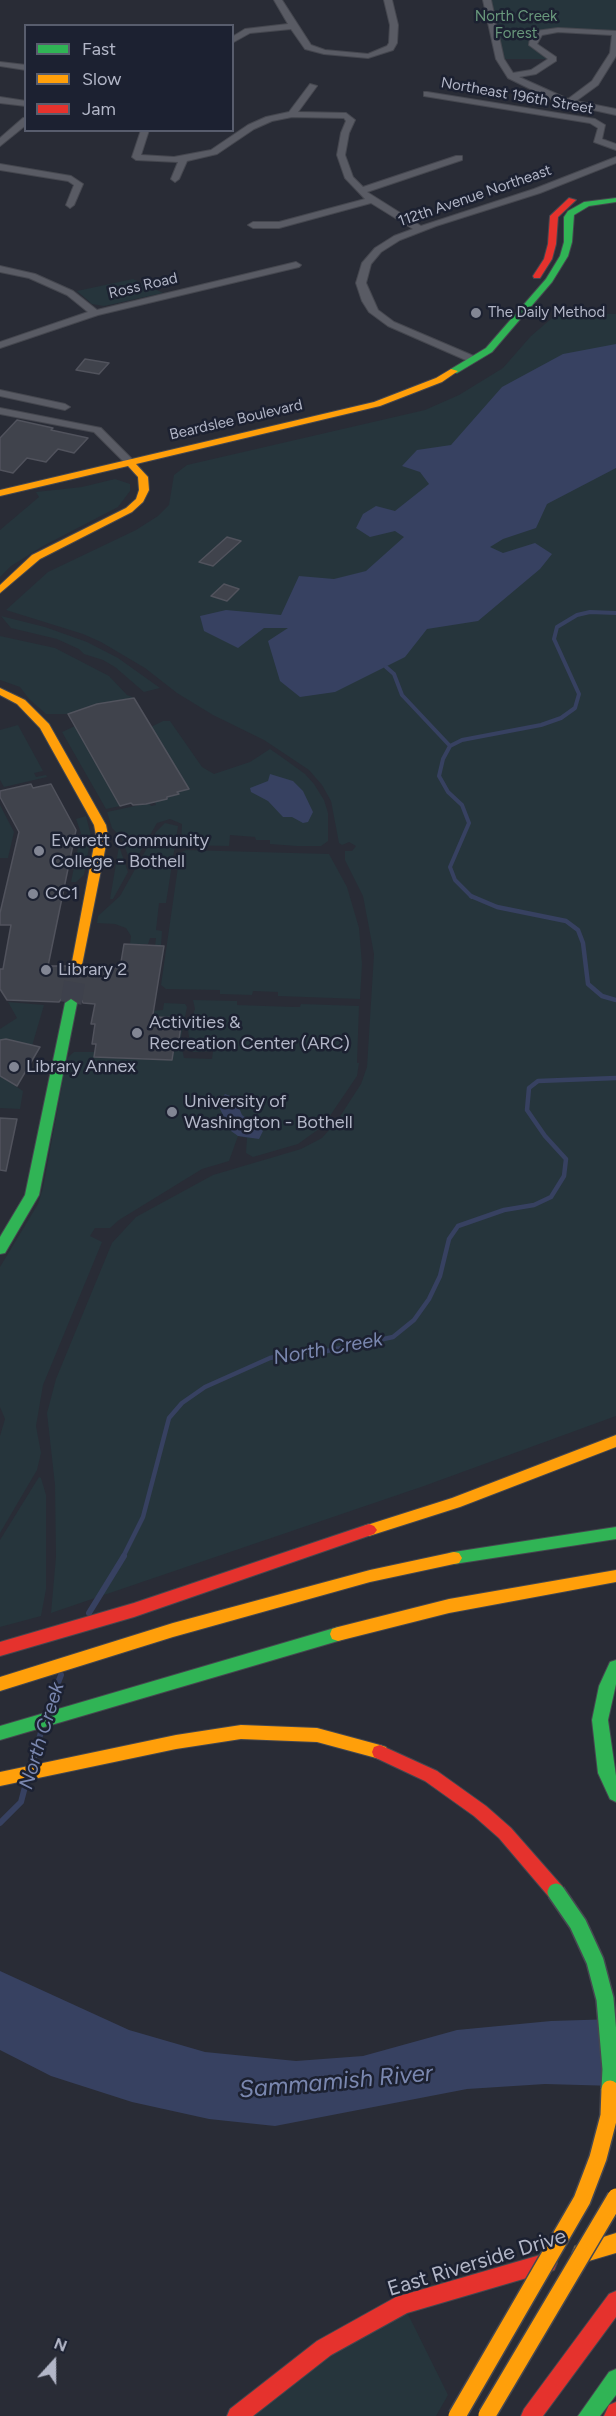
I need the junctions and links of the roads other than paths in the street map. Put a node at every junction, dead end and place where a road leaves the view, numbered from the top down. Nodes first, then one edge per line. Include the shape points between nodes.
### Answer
1 (278, 0) edge
2 (388, 0) edge
3 (488, 0) edge
4 (294, 26) junction
5 (616, 33) edge
6 (234, 39) edge
7 (0, 64) edge
8 (24, 68) edge
9 (511, 76) junction
10 (313, 86) dead end
11 (427, 94) dead end
12 (0, 100) edge
13 (569, 102) junction
14 (24, 104) edge
15 (616, 112) edge
16 (292, 114) junction
17 (24, 122) edge
18 (144, 132) edge
19 (0, 143) edge
20 (616, 147) edge
21 (459, 158) dead end
22 (184, 159) junction
23 (616, 160) edge
24 (0, 167) edge
25 (175, 179) dead end
26 (361, 191) junction
27 (616, 193) edge
28 (372, 200) junction
29 (616, 200) edge
30 (70, 205) dead end
31 (569, 207) junction
32 (253, 225) dead end
33 (420, 229) junction
34 (296, 265) dead end
35 (1, 269) edge
36 (95, 313) junction
37 (0, 345) edge
38 (472, 359) junction
39 (0, 393) edge
40 (65, 407) dead end
41 (1, 411) edge
42 (130, 462) junction
43 (0, 493) edge
44 (0, 590) edge
45 (0, 691) edge
46 (77, 967) tunnel mouth
47 (71, 1003) tunnel mouth
48 (0, 1249) edge
49 (616, 1441) edge
50 (616, 1533) edge
51 (616, 1576) edge
52 (0, 1649) edge
53 (616, 1667) edge
54 (0, 1684) edge
55 (0, 1733) edge
56 (0, 1779) edge
57 (616, 1794) edge
58 (616, 2197) edge
59 (616, 2243) edge
60 (616, 2301) edge
61 (616, 2379) edge
62 (486, 2415) edge
63 (237, 2416) edge
64 (457, 2416) edge
65 (531, 2416) edge
66 (588, 2416) edge

1 - 4 street
2 - 4 street via 394,25 393,43 380,53 368,56 308,47
3 - 9 street via 500,59
4 - 6 street via 248,31
5 - 9 street via 539,33 533,45 553,59 533,72
5 - 13 street via 614,53 595,83
7 - 8 street
9 - 13 street via 546,95
10 - 16 street
11 - 20 street, Northeast 196th Street via 592,121 601,125 597,140
12 - 14 street
13 - 15 street
16 - 22 street via 251,127 214,152
16 - 26 street via 346,116 351,120 341,155 349,178
17 - 19 street
18 - 22 street via 136,157
21 - 26 street
22 - 25 street
23 - 33 street, 112th Avenue Northeast via 537,191
24 - 30 street via 71,179 79,184
26 - 28 street
27 - 31 main road via 576,198
28 - 32 street via 279,225
28 - 33 street
29 - 31 main road
31 - 38 main road, Beardslee Boulevard via 568,242 551,278 489,350
33 - 38 street, 112th Avenue Northeast via 378,250 367,262 361,283 367,301 374,312 391,324
34 - 36 street, Ross Road
35 - 36 street via 32,276 70,293
36 - 37 street, Ross Road
38 - 42 main road, Beardslee Boulevard via 439,380 376,404
39 - 40 street
41 - 42 street via 97,430
42 - 43 main road, Beardslee Boulevard
42 - 44 main road via 143,477 144,490 134,505 36,557
45 - 46 main road via 21,702 45,726 100,825 102,835
47 - 48 main road via 32,1195
49 - 52 main road via 455,1503 134,1610
50 - 54 main road via 481,1552 370,1576
51 - 55 main road via 449,1606 341,1633
53 - 57 main road via 607,1686 600,1720 606,1773
56 - 64 main road, bridge via 240,1732 317,1735 375,1749 431,1776 480,1811 513,1841 556,1892 578,1924 595,1961 605,1999 612,2069 609,2116 582,2200
58 - 62 main road, bridge
59 - 63 main road, East Riverside Drive via 403,2304 324,2348
60 - 65 main road
61 - 66 main road

